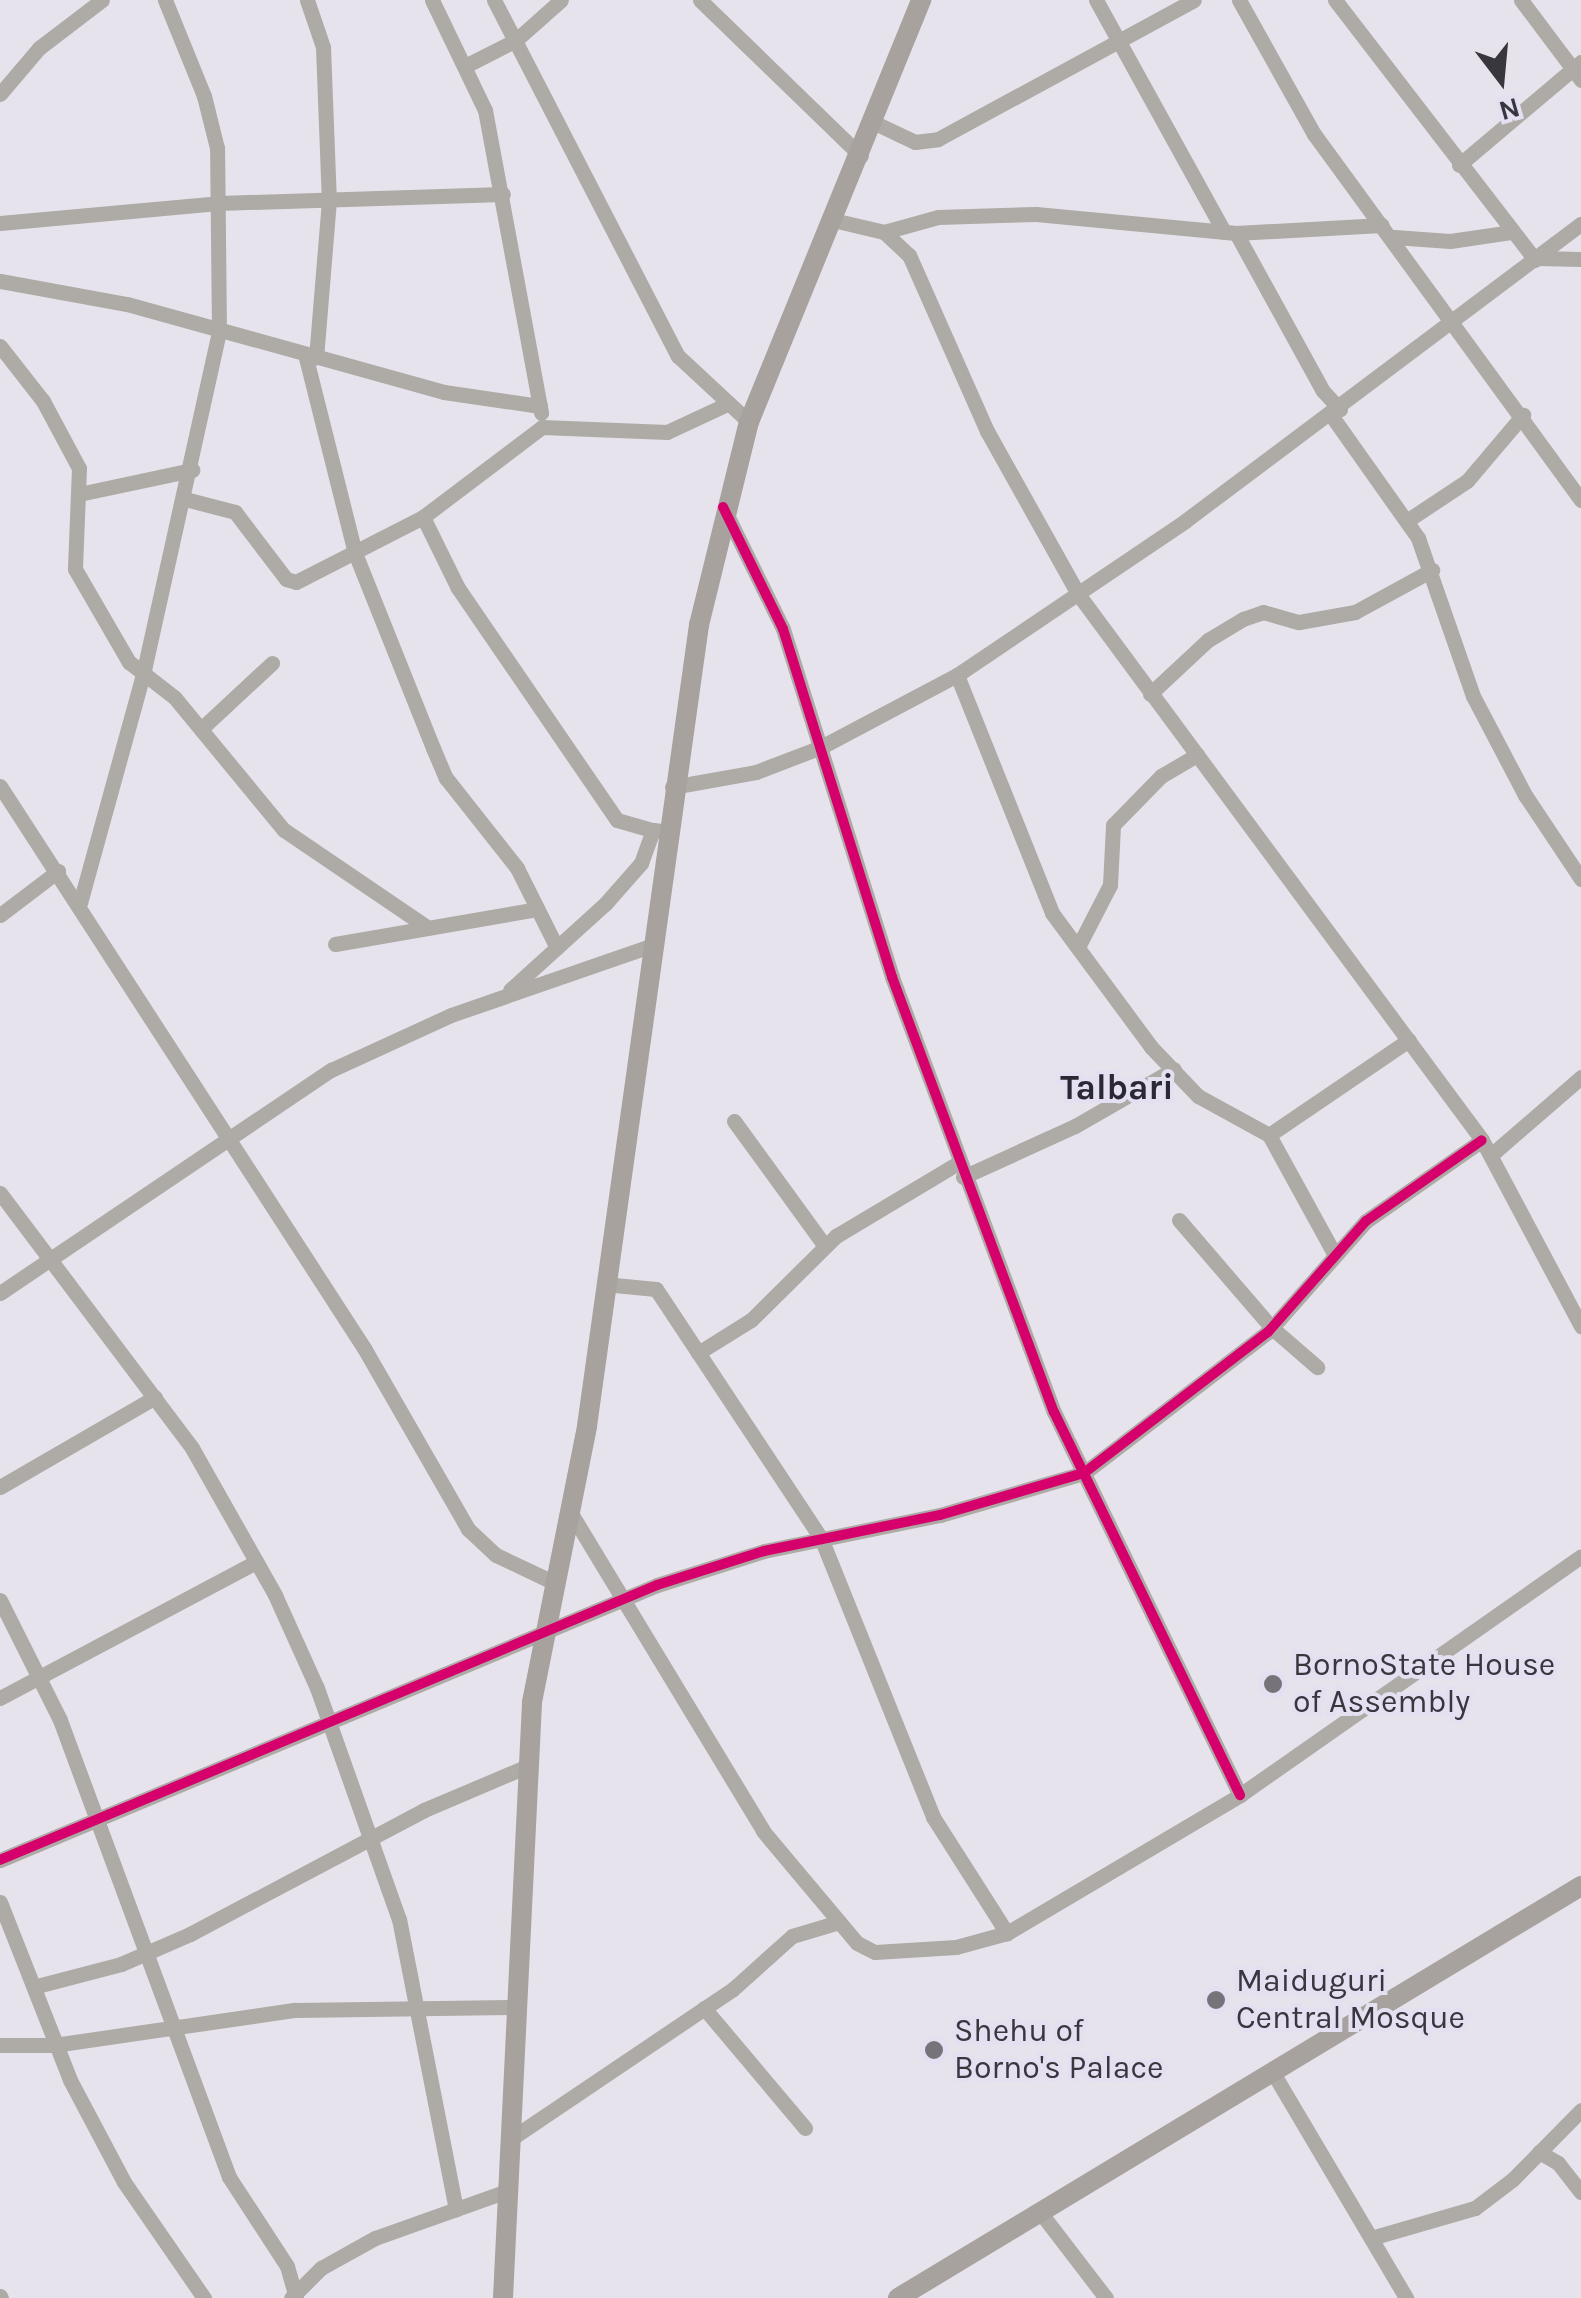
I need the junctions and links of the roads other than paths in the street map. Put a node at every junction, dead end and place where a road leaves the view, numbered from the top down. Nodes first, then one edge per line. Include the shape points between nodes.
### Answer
1 (102, 0) edge
2 (166, 0) edge
3 (307, 0) edge
4 (432, 0) edge
5 (494, 0) edge
6 (561, 0) edge
7 (700, 0) edge
8 (1096, 0) edge
9 (1194, 0) edge
10 (1239, 0) edge
11 (1335, 0) edge
12 (1520, 0) edge
13 (918, 2) edge
14 (1123, 39) junction
15 (516, 40) junction
16 (467, 65) junction
17 (1578, 71) edge
18 (0, 94) edge
19 (874, 123) junction
20 (861, 156) junction
21 (1459, 165) junction
22 (503, 194) junction
23 (329, 200) junction
24 (218, 204) junction
25 (832, 220) junction
26 (0, 223) edge
27 (1581, 224) edge
28 (1388, 231) junction
29 (884, 232) junction
30 (1230, 232) junction
31 (1512, 232) junction
32 (1536, 259) junction
33 (1581, 259) edge
34 (0, 282) edge
35 (1453, 322) junction
36 (219, 332) junction
37 (0, 346) edge
38 (310, 356) junction
39 (725, 405) junction
40 (540, 406) junction
41 (1336, 412) junction
42 (1523, 415) junction
43 (749, 422) junction
44 (542, 427) junction
45 (192, 470) junction
46 (79, 494) junction
47 (185, 499) junction
48 (1581, 500) edge
49 (722, 508) junction
50 (423, 517) junction
51 (1408, 520) junction
52 (355, 553) junction
53 (1432, 570) junction
54 (1078, 594) junction
55 (272, 663) dead end
56 (144, 670) junction
57 (956, 674) junction
58 (1150, 694) junction
59 (201, 729) junction
60 (821, 747) junction
61 (1197, 755) junction
62 (0, 786) edge
63 (672, 787) junction
64 (659, 831) junction
65 (58, 872) junction
66 (1581, 880) edge
67 (80, 903) junction
68 (536, 909) junction
69 (0, 914) edge
70 (428, 928) junction
71 (336, 944) dead end
72 (653, 945) junction
73 (1078, 947) junction
74 (557, 948) junction
75 (502, 997) junction
76 (1409, 1040) junction
77 (1174, 1068) junction
78 (1581, 1077) edge
79 (734, 1122) dead end
80 (1269, 1135) junction
81 (230, 1136) junction
82 (1486, 1148) junction
83 (961, 1170) junction
84 (0, 1193) edge
85 (1179, 1220) dead end
86 (824, 1245) junction
87 (1334, 1253) junction
88 (48, 1263) junction
89 (604, 1284) junction
90 (0, 1293) edge
91 (1581, 1326) edge
92 (1272, 1328) junction
93 (698, 1353) junction
94 (1317, 1368) dead end
95 (155, 1397) junction
96 (1084, 1473) junction
97 (0, 1487) edge
98 (572, 1515) junction
99 (822, 1538) junction
100 (1581, 1556) edge
101 (256, 1562) junction
102 (555, 1583) junction
103 (620, 1599) junction
104 (0, 1600) edge
105 (543, 1636) junction
106 (41, 1676) junction
107 (0, 1698) edge
108 (328, 1721) junction
109 (530, 1766) junction
110 (1240, 1795) junction
111 (96, 1819) junction
112 (370, 1840) junction
113 (0, 1860) edge
114 (1581, 1886) edge
115 (0, 1902) edge
116 (838, 1922) junction
117 (1007, 1933) junction
118 (146, 1952) junction
119 (36, 1986) junction
120 (519, 2007) junction
121 (416, 2008) junction
122 (704, 2008) junction
123 (177, 2030) junction
124 (0, 2045) edge
125 (54, 2045) junction
126 (1272, 2071) junction
127 (1581, 2110) edge
128 (805, 2128) dead end
129 (515, 2136) junction
130 (1540, 2152) junction
131 (510, 2190) junction
132 (1581, 2192) edge
133 (456, 2209) junction
134 (1040, 2212) junction
135 (1372, 2238) junction
136 (294, 2297) edge
137 (204, 2298) edge
138 (503, 2298) edge
139 (898, 2298) edge
140 (1106, 2298) edge
141 (1406, 2298) edge

1 - 18 street via 39,48
2 - 24 street via 204,96 217,148
3 - 23 street via 322,47
4 - 16 street
5 - 15 street
6 - 15 street
7 - 20 street
8 - 14 street
9 - 14 street
10 - 28 street via 1314,134
11 - 21 street
12 - 17 street
13 - 19 main road
14 - 19 street via 938,139 916,142
14 - 30 street
15 - 16 street
15 - 39 street via 678,356
16 - 22 street via 485,110
17 - 21 street
19 - 20 main road
20 - 25 main road
21 - 31 street
22 - 23 street
22 - 40 street
23 - 24 street
23 - 38 street
24 - 26 street
24 - 36 street
25 - 29 street
25 - 43 main road
27 - 32 street
28 - 30 street
28 - 31 street via 1450,241
28 - 35 street
29 - 30 street via 938,217 1036,214
29 - 54 street via 922,281 987,431
30 - 41 street
31 - 32 street
32 - 33 street
32 - 35 street
34 - 36 street via 127,304
35 - 41 street
35 - 42 street
36 - 38 street
36 - 45 street
37 - 46 street via 64,434 79,468
38 - 40 street via 478,400
38 - 52 street
39 - 43 street
39 - 44 street via 667,432
40 - 44 street
41 - 51 street
41 - 54 street
42 - 48 street
42 - 51 street via 1466,481
43 - 49 main road
44 - 50 street
45 - 46 street
45 - 47 street
46 - 56 street via 75,569 110,636
47 - 52 street via 236,512 286,579 296,582
47 - 56 street
49 - 60 street via 758,569
49 - 63 main road
50 - 52 street
50 - 64 street via 458,588 616,820
51 - 53 street
52 - 68 street via 446,778 517,868
53 - 58 street via 1355,612 1299,622 1263,612 1243,619 1208,640
53 - 66 street via 1473,696 1525,795
54 - 57 street
54 - 58 street
55 - 59 street
56 - 59 street
56 - 67 street
57 - 60 street
57 - 73 street via 1028,862 1052,913
58 - 61 street
59 - 70 street via 284,830
60 - 63 street via 756,772
60 - 83 street
61 - 73 street via 1161,776 1113,825 1110,884
61 - 76 street
62 - 65 street
63 - 64 main road
64 - 72 main road
64 - 74 street via 642,863
65 - 67 street
65 - 69 street
67 - 81 street
68 - 70 street
68 - 74 street
70 - 71 street
72 - 75 street
72 - 89 main road
73 - 77 street
74 - 75 street
75 - 81 street via 331,1070
76 - 80 street
76 - 82 street
77 - 80 street via 1198,1096
77 - 83 street via 1075,1126
78 - 82 street
79 - 86 street
80 - 87 street
81 - 88 street
81 - 102 street via 468,1529 496,1555
82 - 87 street via 1366,1221
82 - 91 street
83 - 86 street
83 - 96 street
84 - 88 street
85 - 92 street
86 - 93 street via 751,1320
87 - 92 street
88 - 90 street
88 - 95 street
89 - 93 street via 656,1290
89 - 98 main road
92 - 94 street
92 - 96 street
93 - 99 street
95 - 97 street
95 - 101 street via 211,1478
96 - 99 street via 940,1514
96 - 110 street
98 - 102 main road
98 - 103 street
99 - 103 street
99 - 117 street via 933,1817
100 - 110 street
101 - 106 street
101 - 108 street
102 - 105 main road
103 - 105 street
103 - 116 street via 763,1831
104 - 106 street
105 - 108 street
105 - 109 main road
106 - 107 street
106 - 111 street
108 - 111 street
108 - 112 street
109 - 112 street
109 - 120 main road
110 - 117 street
111 - 113 street
111 - 118 street
112 - 118 street
112 - 121 street via 399,1919
114 - 126 main road
115 - 119 street
116 - 117 street via 875,1952 956,1947
116 - 122 street via 792,1936
118 - 119 street
118 - 123 street
119 - 125 street
120 - 121 street
120 - 129 main road
121 - 123 street via 295,2010
121 - 133 street
122 - 128 street
122 - 129 street
123 - 125 street
123 - 136 street via 230,2177 287,2266
124 - 125 street
125 - 137 street via 124,2182
126 - 134 main road
126 - 135 street
127 - 130 street
129 - 131 main road
130 - 132 street
130 - 135 street via 1475,2208
131 - 133 street
131 - 138 main road
133 - 136 street via 375,2238 321,2268
134 - 139 main road
134 - 140 street
135 - 141 street

